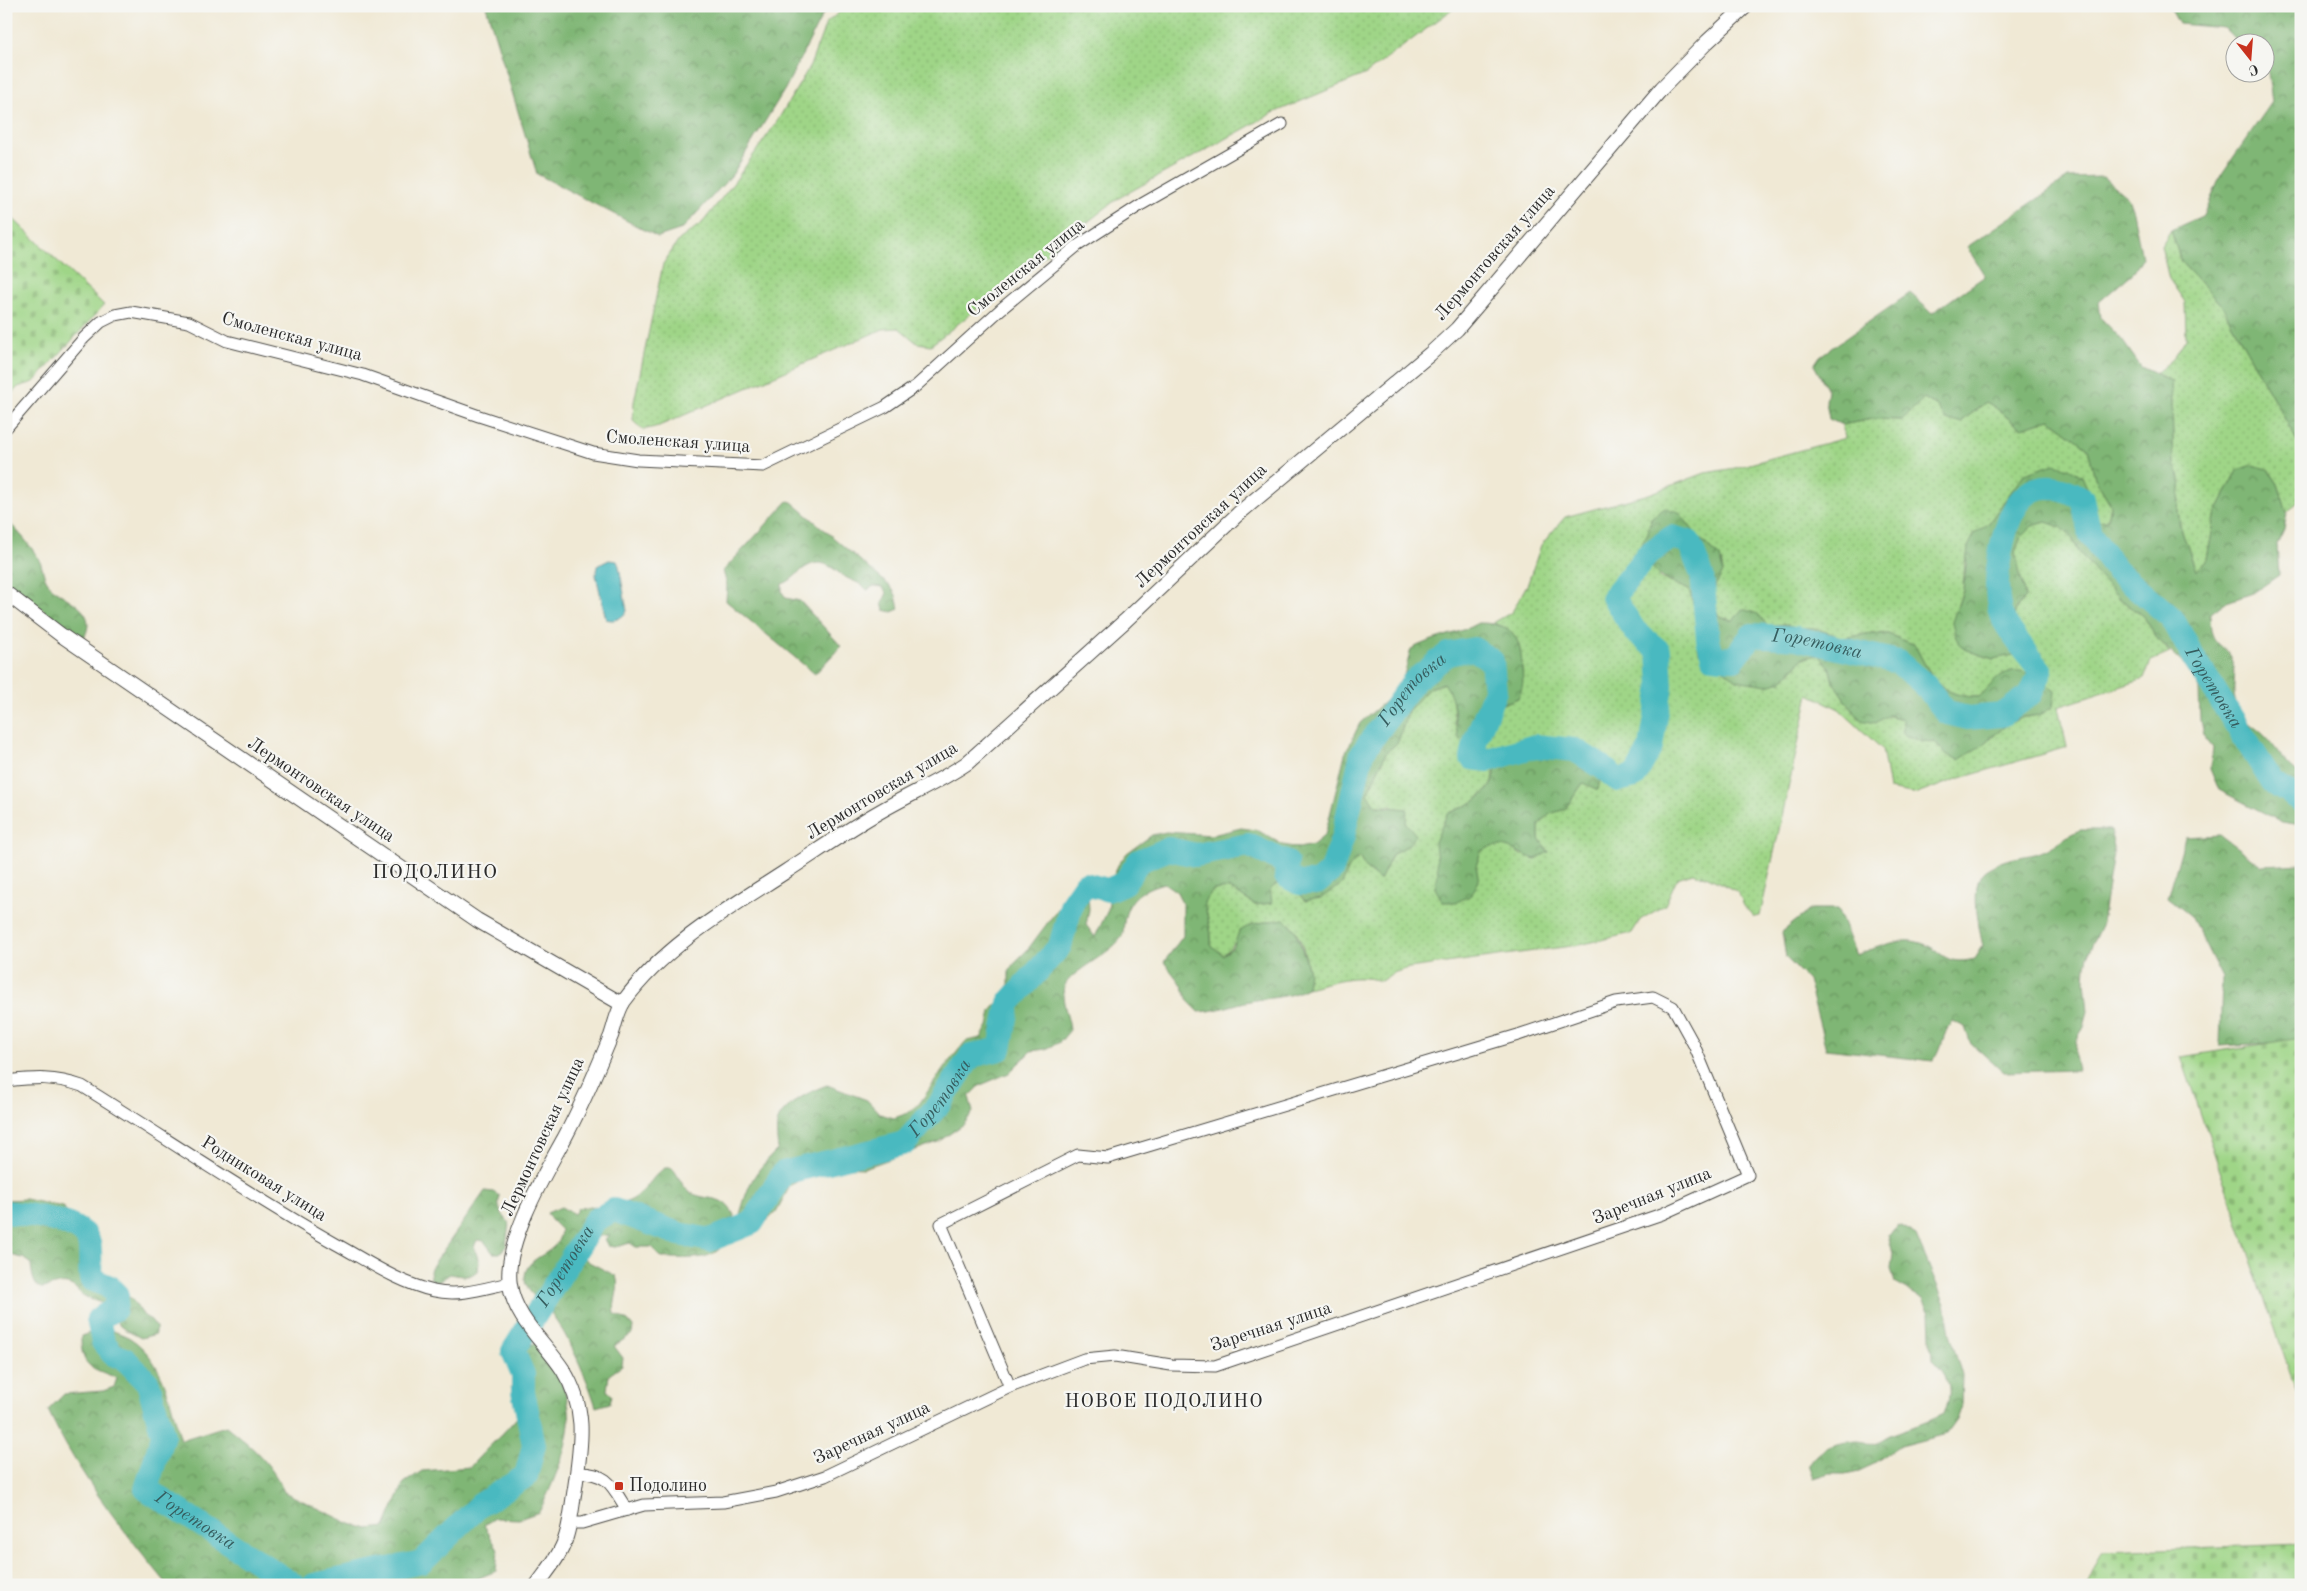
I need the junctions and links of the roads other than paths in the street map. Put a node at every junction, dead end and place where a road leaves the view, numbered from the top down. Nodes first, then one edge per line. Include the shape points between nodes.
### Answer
1 (1746, 6) edge
2 (1282, 124) dead end
3 (6, 428) edge
4 (6, 593) edge
5 (622, 1004) junction
6 (6, 1081) edge
7 (509, 1283) junction
8 (1010, 1387) junction
9 (577, 1473) junction
10 (627, 1510) junction
11 (570, 1523) junction
12 (537, 1585) edge

1 - 5 street, Лермонтовская улица via 1662,88 1484,300 1430,354 1238,514 967,763 946,778 880,812 712,921 662,959
2 - 3 street, Смоленская улица via 1142,204 1077,246 916,386 885,407 764,466 638,460 593,453 363,375 227,341 189,322 131,312 101,322 77,345
4 - 5 street, Лермонтовская улица via 61,635 477,920
5 - 7 street, Лермонтовская улица via 573,1122 537,1188 524,1220 512,1257
6 - 7 street, Родниковая улица via 64,1079 82,1086 300,1224 414,1285 436,1292 462,1293
7 - 9 street, Лермонтовская улица via 521,1316 564,1371 577,1399 582,1429
8 - 8 street, Заречная улица via 1084,1359 1115,1356 1171,1365 1216,1366 1662,1214 1748,1175 1694,1045 1673,1007 1653,996 1616,1002 1518,1036 1108,1158 1078,1155 941,1224
8 - 10 street, Заречная улица via 825,1476 776,1492 723,1502 644,1505
9 - 10 street via 598,1474 609,1481
9 - 11 street, Лермонтовская улица
10 - 11 street, Заречная улица via 582,1523
11 - 12 street, Лермонтовская улица via 565,1542

